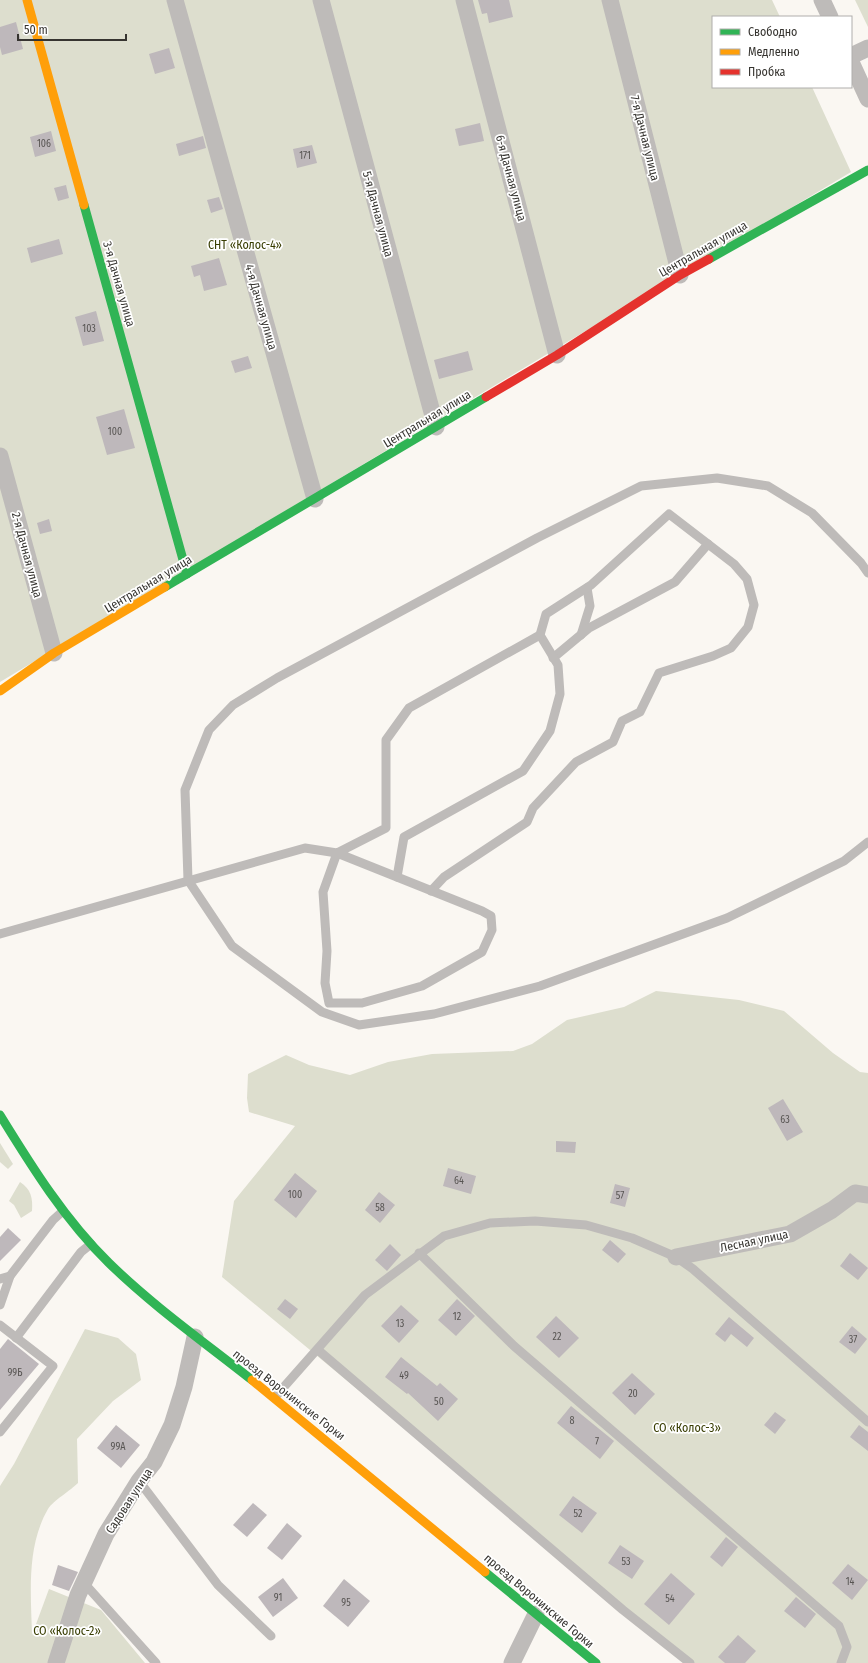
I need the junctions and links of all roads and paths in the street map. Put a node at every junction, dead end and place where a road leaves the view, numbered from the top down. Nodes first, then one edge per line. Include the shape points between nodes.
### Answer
1 (27, 0) edge
2 (174, 0) edge
3 (321, 0) edge
4 (464, 0) edge
5 (610, 0) edge
6 (822, 0) edge
7 (830, 16) edge
8 (868, 48) edge
9 (852, 56) edge
10 (852, 64) edge
11 (868, 99) edge
12 (868, 170) edge
13 (680, 275) junction
14 (557, 355) junction
15 (436, 427) junction
16 (0, 456) edge
17 (315, 499) junction
18 (708, 544) junction
19 (868, 573) edge
20 (187, 574) junction
21 (587, 588) junction
22 (540, 635) junction
23 (581, 635) junction
24 (54, 653) junction
25 (553, 658) junction
26 (0, 691) edge
27 (868, 842) edge
28 (337, 853) junction
29 (397, 877) junction
30 (188, 880) junction
31 (431, 891) junction
32 (0, 934) edge
33 (329, 1003) junction
34 (322, 1012) junction
35 (0, 1115) edge
36 (868, 1195) edge
37 (63, 1211) junction
38 (92, 1244) junction
39 (419, 1253) junction
40 (676, 1257) junction
41 (10, 1276) junction
42 (0, 1279) edge
43 (0, 1305) edge
44 (0, 1325) edge
45 (195, 1337) junction
46 (16, 1338) junction
47 (318, 1350) junction
48 (275, 1397) junction
49 (868, 1422) edge
50 (0, 1432) edge
51 (139, 1481) junction
52 (84, 1584) junction
53 (536, 1614) junction
54 (271, 1636) dead end
55 (56, 1663) edge
56 (156, 1663) edge
57 (512, 1663) edge
58 (596, 1663) edge
59 (690, 1663) edge
60 (841, 1663) edge

1 - 20 street, 3-я Дачная улица
2 - 17 street, 4-я Дачная улица
3 - 15 street, 5-я Дачная улица
4 - 14 street, 6-я Дачная улица
5 - 13 street, 7-я Дачная улица
6 - 7 street
8 - 9 street
10 - 11 street
12 - 13 street, Центральная улица
13 - 14 street, Центральная улица
14 - 15 street, Центральная улица
15 - 17 street, Центральная улица
16 - 24 street, 2-я Дачная улица
17 - 20 street, Центральная улица
18 - 21 lane via 669,514
18 - 23 lane via 675,582
18 - 31 lane via 734,564 747,580 754,605 748,626 731,648 659,672 640,712 622,721 613,742 576,762 533,808 527,822 444,877
19 - 30 lane via 862,563 812,513 768,486 717,478 641,486 524,545 233,704 209,730 185,790
20 - 24 street, Центральная улица
21 - 22 lane via 546,614
21 - 23 lane via 590,606
22 - 25 lane
22 - 28 lane via 409,708 386,740 386,828
23 - 25 lane
24 - 26 street, Центральная улица
25 - 29 lane via 558,665 560,694 550,731 523,771 404,837
27 - 34 lane via 844,861 727,918 540,986 434,1014 359,1025
28 - 29 lane
28 - 30 lane via 305,848
28 - 33 lane via 323,892 327,951 325,983
29 - 31 lane
30 - 32 lane
30 - 34 lane via 232,946
31 - 33 lane via 491,916 492,930 482,952 422,986 362,1003
33 - 34 lane
35 - 37 street, проезд Воронинские Горки via 34,1171
36 - 40 street, Лесная улица via 855,1193 832,1210 790,1234
37 - 38 street, проезд Воронинские Горки
37 - 41 lane via 53,1220
38 - 45 street, проезд Воронинские Горки via 126,1278
38 - 46 lane via 81,1252
39 - 40 lane via 444,1236 490,1223 535,1221 586,1224 632,1238
39 - 47 lane via 365,1295
39 - 60 lane via 514,1346 839,1626 847,1647
40 - 49 lane via 693,1268
41 - 42 lane
41 - 43 lane
44 - 46 lane
45 - 48 street, проезд Воронинские Горки
45 - 51 street, Садовая улица via 184,1387 172,1425 154,1462
46 - 50 lane via 53,1366
47 - 48 lane
47 - 59 lane via 623,1610
48 - 53 street, проезд Воронинские Горки
51 - 52 street, Садовая улица via 106,1534
51 - 54 lane via 218,1585
52 - 55 street, Садовая улица
52 - 56 lane
53 - 57 street
53 - 58 street, проезд Воронинские Горки

